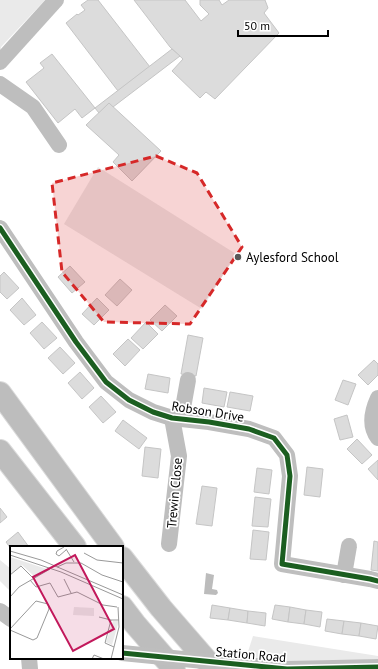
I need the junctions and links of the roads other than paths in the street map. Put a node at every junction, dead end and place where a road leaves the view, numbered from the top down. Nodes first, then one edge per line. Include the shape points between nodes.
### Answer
1 (56, 0) edge
2 (0, 62) edge
3 (0, 84) edge
4 (59, 145) dead end
5 (0, 228) edge
6 (188, 380) dead end
7 (0, 393) edge
8 (378, 398) edge
9 (176, 419) junction
10 (378, 438) edge
11 (0, 451) edge
12 (169, 544) dead end
13 (74, 546) edge
14 (113, 546) edge
15 (349, 546) dead end
16 (123, 559) edge
17 (344, 575) junction
18 (378, 581) edge
19 (0, 601) edge
20 (10, 608) edge
21 (123, 608) edge
22 (0, 611) edge
23 (10, 618) edge
24 (123, 653) edge
25 (224, 667) edge
26 (378, 667) edge
27 (174, 669) edge

1 - 2 street
3 - 4 street via 33,107
5 - 9 street, Robson Drive via 76,342 106,382 129,400 152,412
6 - 9 street
7 - 14 highway
8 - 10 street via 374,407 372,427
9 - 12 street, Trewin Close via 179,456
9 - 17 street, Robson Drive via 249,429 274,438 287,455 290,476 282,564
11 - 13 highway
15 - 17 street
16 - 25 highway via 161,608
17 - 18 street, Robson Drive
19 - 20 street
21 - 27 highway
22 - 23 street
24 - 25 street, Station Road, bridge
25 - 26 street, Station Road

